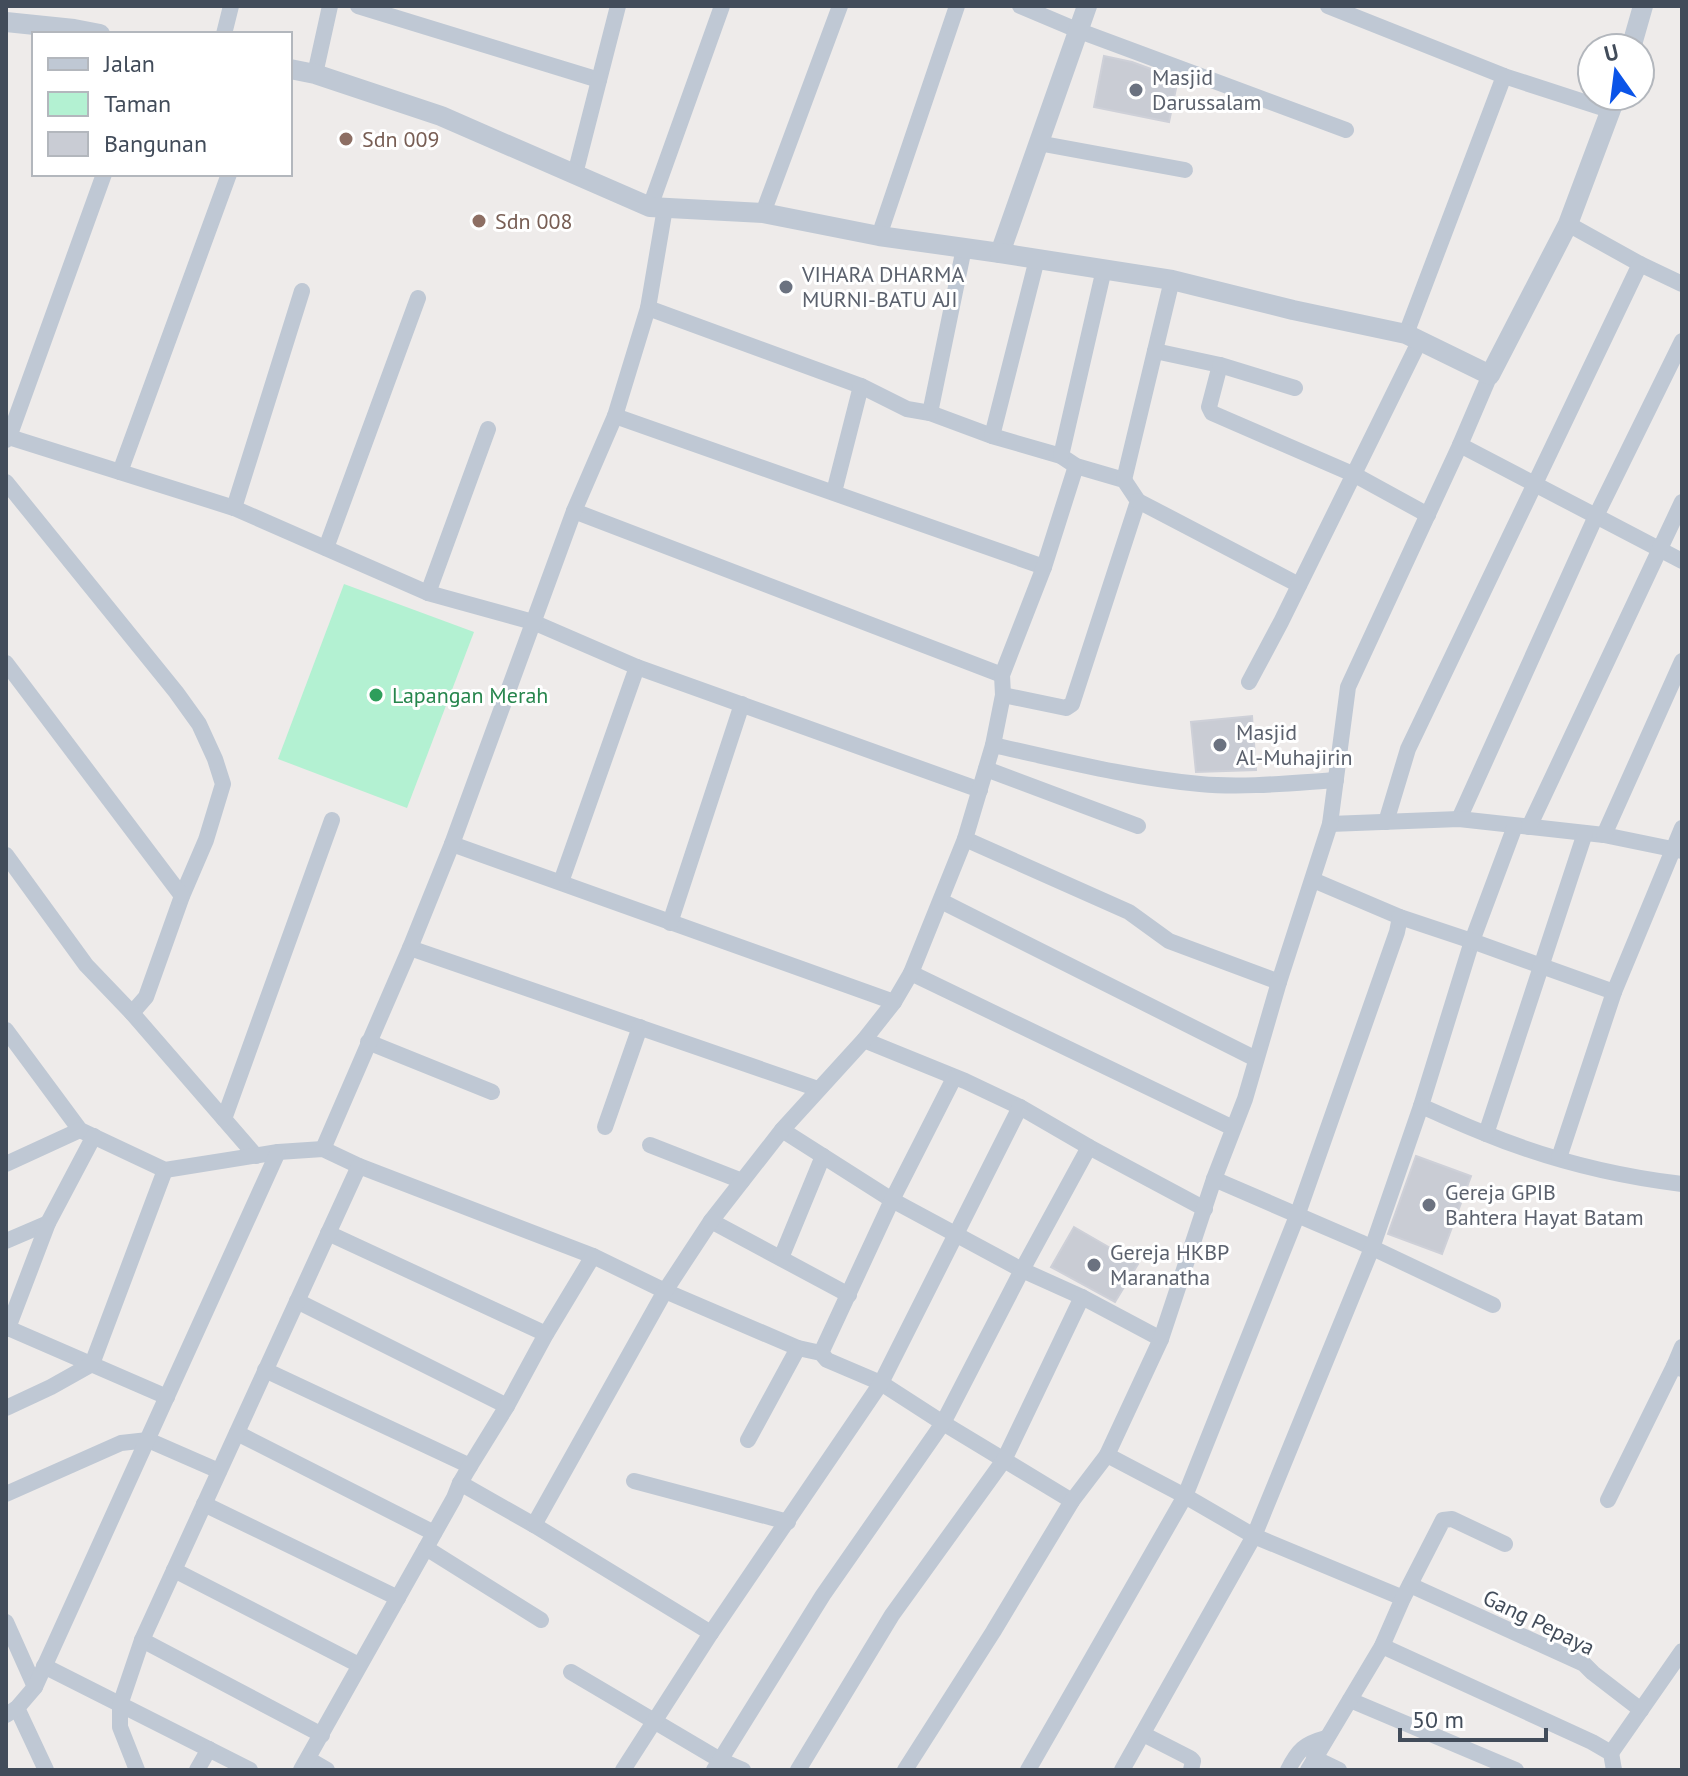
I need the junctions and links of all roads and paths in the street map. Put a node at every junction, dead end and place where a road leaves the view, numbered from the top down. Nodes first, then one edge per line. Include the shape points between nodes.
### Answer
1 (231, 6) edge
2 (330, 6) edge
3 (358, 6) edge
4 (618, 6) edge
5 (722, 6) edge
6 (840, 6) edge
7 (957, 6) edge
8 (1020, 6) edge
9 (1087, 6) edge
10 (1328, 6) edge
11 (1643, 6) edge
12 (6, 22) edge
13 (1077, 30) junction
14 (90, 32) edge
15 (224, 32) edge
16 (1636, 32) edge
17 (292, 69) edge
18 (315, 74) junction
19 (1504, 76) junction
20 (599, 80) junction
21 (1576, 94) edge
22 (1611, 112) edge
23 (1346, 130) dead end
24 (1038, 143) junction
25 (1185, 170) dead end
26 (575, 174) junction
27 (103, 176) edge
28 (228, 176) edge
29 (657, 208) junction
30 (763, 213) junction
31 (1568, 224) junction
32 (879, 236) junction
33 (964, 248) junction
34 (1000, 253) junction
35 (1037, 259) junction
36 (1640, 264) junction
37 (1104, 269) junction
38 (1172, 280) junction
39 (1682, 284) edge
40 (302, 291) dead end
41 (418, 298) dead end
42 (648, 308) junction
43 (1413, 337) junction
44 (1682, 341) edge
45 (1155, 351) junction
46 (1220, 365) junction
47 (1490, 375) junction
48 (861, 386) junction
49 (1295, 388) dead end
50 (930, 413) junction
51 (615, 416) junction
52 (488, 429) dead end
53 (992, 436) junction
54 (8, 438) edge
55 (1460, 445) junction
56 (1061, 456) junction
57 (1076, 466) junction
58 (120, 472) junction
59 (1355, 475) junction
60 (1124, 480) junction
61 (6, 482) edge
62 (1534, 483) junction
63 (834, 492) junction
64 (1138, 501) junction
65 (1682, 502) edge
66 (234, 508) junction
67 (574, 511) junction
68 (1428, 515) junction
69 (1596, 516) junction
70 (326, 548) junction
71 (1659, 548) junction
72 (1682, 561) edge
73 (1044, 567) junction
74 (1299, 585) junction
75 (428, 593) junction
76 (533, 622) junction
77 (1682, 661) edge
78 (6, 663) edge
79 (637, 667) junction
80 (1002, 675) junction
81 (1249, 682) dead end
82 (1003, 695) junction
83 (742, 704) junction
84 (993, 745) junction
85 (986, 769) junction
86 (1336, 780) junction
87 (980, 790) junction
88 (1459, 819) junction
89 (332, 820) dead end
90 (1386, 822) junction
91 (1330, 824) junction
92 (1138, 826) dead end
93 (1522, 826) junction
94 (1682, 828) edge
95 (1585, 833) junction
96 (1604, 835) junction
97 (965, 839) junction
98 (452, 844) junction
99 (1678, 850) edge
100 (6, 855) edge
101 (1313, 880) junction
102 (561, 882) junction
103 (182, 896) junction
104 (941, 901) junction
105 (1400, 917) junction
106 (670, 923) junction
107 (1472, 941) junction
108 (410, 948) junction
109 (1540, 966) junction
110 (911, 973) junction
111 (1279, 982) junction
112 (1614, 992) junction
113 (894, 1002) junction
114 (132, 1013) junction
115 (640, 1027) junction
116 (6, 1030) edge
117 (864, 1040) junction
118 (368, 1042) junction
119 (1256, 1059) junction
120 (954, 1078) junction
121 (818, 1089) junction
122 (492, 1092) dead end
123 (1421, 1106) junction
124 (1020, 1107) junction
125 (224, 1119) junction
126 (605, 1127) dead end
127 (1233, 1128) junction
128 (782, 1130) junction
129 (87, 1133) junction
130 (1486, 1134) junction
131 (650, 1145) dead end
132 (1089, 1147) junction
133 (323, 1149) junction
134 (278, 1152) junction
135 (256, 1156) junction
136 (823, 1156) junction
137 (1559, 1158) junction
138 (6, 1164) edge
139 (359, 1166) junction
140 (165, 1170) junction
141 (1214, 1179) junction
142 (742, 1181) junction
143 (1682, 1184) edge
144 (892, 1200) junction
145 (1205, 1209) junction
146 (1297, 1216) junction
147 (711, 1221) junction
148 (48, 1223) junction
149 (328, 1233) junction
150 (957, 1235) junction
151 (6, 1241) edge
152 (1372, 1248) junction
153 (593, 1256) junction
154 (781, 1258) junction
155 (1022, 1270) junction
156 (665, 1291) junction
157 (849, 1295) junction
158 (1082, 1297) junction
159 (297, 1301) junction
160 (1493, 1305) dead end
161 (7, 1328) edge
162 (546, 1334) junction
163 (1161, 1339) junction
164 (1682, 1347) edge
165 (798, 1348) junction
166 (821, 1353) junction
167 (92, 1364) junction
168 (1678, 1368) edge
169 (265, 1370) junction
170 (881, 1383) junction
171 (167, 1397) junction
172 (507, 1406) junction
173 (6, 1408) edge
174 (943, 1423) junction
175 (237, 1433) junction
176 (148, 1440) junction
177 (748, 1440) dead end
178 (1107, 1455) junction
179 (1004, 1460) junction
180 (470, 1466) junction
181 (219, 1471) junction
182 (634, 1481) dead end
183 (460, 1483) junction
184 (6, 1494) edge
185 (1185, 1496) junction
186 (1608, 1500) dead end
187 (1072, 1501) junction
188 (204, 1504) junction
189 (788, 1522) junction
190 (534, 1525) junction
191 (1254, 1536) junction
192 (430, 1540) junction
193 (1505, 1544) dead end
194 (174, 1570) junction
195 (1406, 1591) junction
196 (398, 1598) junction
197 (541, 1620) dead end
198 (6, 1622) edge
199 (711, 1633) junction
200 (142, 1640) junction
201 (1382, 1646) junction
202 (1682, 1651) edge
203 (359, 1665) junction
204 (44, 1666) junction
205 (571, 1672) dead end
206 (35, 1687) junction
207 (1350, 1700) junction
208 (120, 1705) junction
209 (1641, 1710) junction
210 (11, 1712) edge
211 (654, 1721) junction
212 (1143, 1734) junction
213 (322, 1735) junction
214 (1326, 1738) junction
215 (209, 1749) junction
216 (1612, 1762) edge
217 (304, 1764) edge
218 (1311, 1764) edge
219 (717, 1765) edge
220 (912, 1768) edge
221 (46, 1770) edge
222 (137, 1770) edge
223 (197, 1770) edge
224 (250, 1770) edge
225 (327, 1770) edge
226 (623, 1770) edge
227 (743, 1770) edge
228 (798, 1770) edge
229 (1028, 1770) edge
230 (1122, 1770) edge
231 (1191, 1770) edge
232 (1288, 1770) edge
233 (1339, 1770) edge
234 (1516, 1770) edge

1 - 15 street
2 - 18 street
3 - 20 street
4 - 20 street
5 - 29 street
6 - 30 street
7 - 32 street
8 - 13 street
9 - 13 street
10 - 19 street
11 - 16 street
12 - 14 street
13 - 23 street
13 - 24 street
17 - 18 street
18 - 26 street via 441,116
19 - 21 street
19 - 43 street
20 - 26 street
22 - 31 street
24 - 25 street
24 - 34 street
26 - 29 street
27 - 54 street
28 - 58 street
29 - 30 street
29 - 42 street
30 - 32 street
31 - 36 street
31 - 47 street
32 - 33 street
33 - 34 street
33 - 50 street
34 - 35 street
35 - 37 street
35 - 53 street
36 - 39 street
36 - 62 street
37 - 38 street
37 - 56 street
38 - 43 street
38 - 45 street
40 - 66 street
41 - 70 street
42 - 48 street
42 - 51 street
43 - 47 street
43 - 59 street
44 - 69 street
45 - 46 street
45 - 60 street
46 - 49 street
46 - 59 street via 1212,413
47 - 55 street
48 - 50 street via 907,409
48 - 63 street
50 - 53 street
51 - 63 street
51 - 67 street
52 - 75 street
53 - 56 street
54 - 58 street
55 - 62 street
55 - 68 street
56 - 57 street
57 - 60 street
57 - 73 street
58 - 66 street
59 - 68 street
59 - 74 street
60 - 64 street
61 - 103 street via 176,692 215,759 223,784
62 - 69 street
62 - 90 street via 1408,749
63 - 73 street
64 - 74 street
64 - 82 street via 1072,704 1066,708
65 - 71 street
66 - 70 street
67 - 76 street
67 - 80 street
68 - 86 street via 1348,687
69 - 71 street
69 - 88 street
70 - 75 street
71 - 72 street
71 - 93 street
73 - 80 street
74 - 81 street
75 - 76 street
76 - 79 street
76 - 98 street
77 - 96 street
78 - 103 street
79 - 83 street
79 - 102 street
80 - 82 street
82 - 84 street
83 - 87 street
83 - 106 street
84 - 85 street
84 - 86 street via 1201,784
85 - 87 street
85 - 92 street
86 - 91 street
87 - 97 street
88 - 90 street
88 - 93 street
89 - 125 street
90 - 91 street
91 - 101 street
93 - 95 street
93 - 107 street
94 - 99 street
95 - 96 street
95 - 109 street
96 - 99 street
97 - 104 street
97 - 111 street via 1129,912 1169,941
98 - 102 street
98 - 108 street
99 - 112 street
100 - 114 street via 86,965
101 - 105 street
101 - 111 street
102 - 106 street
103 - 114 street via 146,997
104 - 110 street
104 - 119 street
105 - 107 street
105 - 146 street
106 - 113 street
107 - 109 street
107 - 123 street
108 - 115 street
108 - 118 street
109 - 112 street
109 - 130 street
110 - 113 street
110 - 127 street
111 - 119 street
112 - 137 street
113 - 117 street
114 - 125 street
115 - 121 street
115 - 126 street
116 - 129 street
117 - 120 street
117 - 121 street
118 - 122 street
118 - 133 street
119 - 127 street
120 - 124 street
120 - 144 street
121 - 128 street
123 - 130 street
123 - 152 street
124 - 132 street
124 - 150 street
125 - 135 street
127 - 141 street
128 - 136 street
128 - 142 street
129 - 138 street
129 - 140 street
129 - 148 street
130 - 137 street
131 - 142 street
132 - 145 street
132 - 155 street
133 - 134 street
133 - 139 street
134 - 135 street
134 - 171 street
135 - 140 street
136 - 144 street
136 - 154 street
137 - 143 street
139 - 149 street
139 - 153 street
140 - 167 street
141 - 145 street
141 - 146 street
142 - 147 street
144 - 150 street
144 - 157 street
145 - 163 street
146 - 152 street
146 - 185 street
147 - 154 street
147 - 156 street
148 - 151 street
148 - 161 street
149 - 159 street
149 - 162 street
150 - 155 street
150 - 170 street
152 - 160 street
152 - 191 street
153 - 156 street
153 - 162 street
154 - 157 street
155 - 158 street
155 - 174 street
156 - 165 street
156 - 190 street
157 - 166 street
158 - 163 street
158 - 179 street
159 - 169 street
159 - 172 street
161 - 167 street
162 - 172 street
163 - 178 street
164 - 168 street
165 - 166 street
165 - 177 street
166 - 170 street
167 - 171 street
167 - 173 street
168 - 186 street
169 - 175 street
169 - 180 street
170 - 174 street
170 - 189 street
171 - 176 street
172 - 180 street
174 - 179 street
174 - 219 street via 823,1595
175 - 181 street
175 - 192 street
176 - 181 street
176 - 184 street via 121,1443
176 - 204 street
178 - 185 street, Gang Pepaya
178 - 187 street
179 - 187 street
179 - 228 street via 892,1615
180 - 183 street
181 - 188 street
182 - 189 street
183 - 190 street
183 - 192 street
185 - 191 street, Gang Pepaya
185 - 229 street
187 - 220 street
188 - 194 street
188 - 196 street
189 - 199 street
190 - 199 street
191 - 195 street, Gang Pepaya
191 - 212 street
192 - 196 street
192 - 197 street
193 - 195 street via 1444,1519
194 - 200 street
194 - 203 street
195 - 201 street
195 - 209 street, Gang Pepaya via 1584,1664
196 - 203 street
198 - 206 street
199 - 211 street
200 - 208 street
200 - 213 street
201 - 207 street
201 - 216 street via 1592,1742
202 - 209 street
203 - 213 street
204 - 206 street
204 - 208 street
205 - 211 street
206 - 210 street
207 - 214 street
207 - 234 street
208 - 215 street
208 - 222 street via 120,1727
209 - 216 street
210 - 221 street
211 - 219 street
211 - 226 street
212 - 230 street
212 - 231 street via 1190,1758
213 - 217 street
214 - 218 street
214 - 232 street via 1297,1753
215 - 223 street
215 - 224 street
217 - 225 street
218 - 233 street
219 - 227 street

